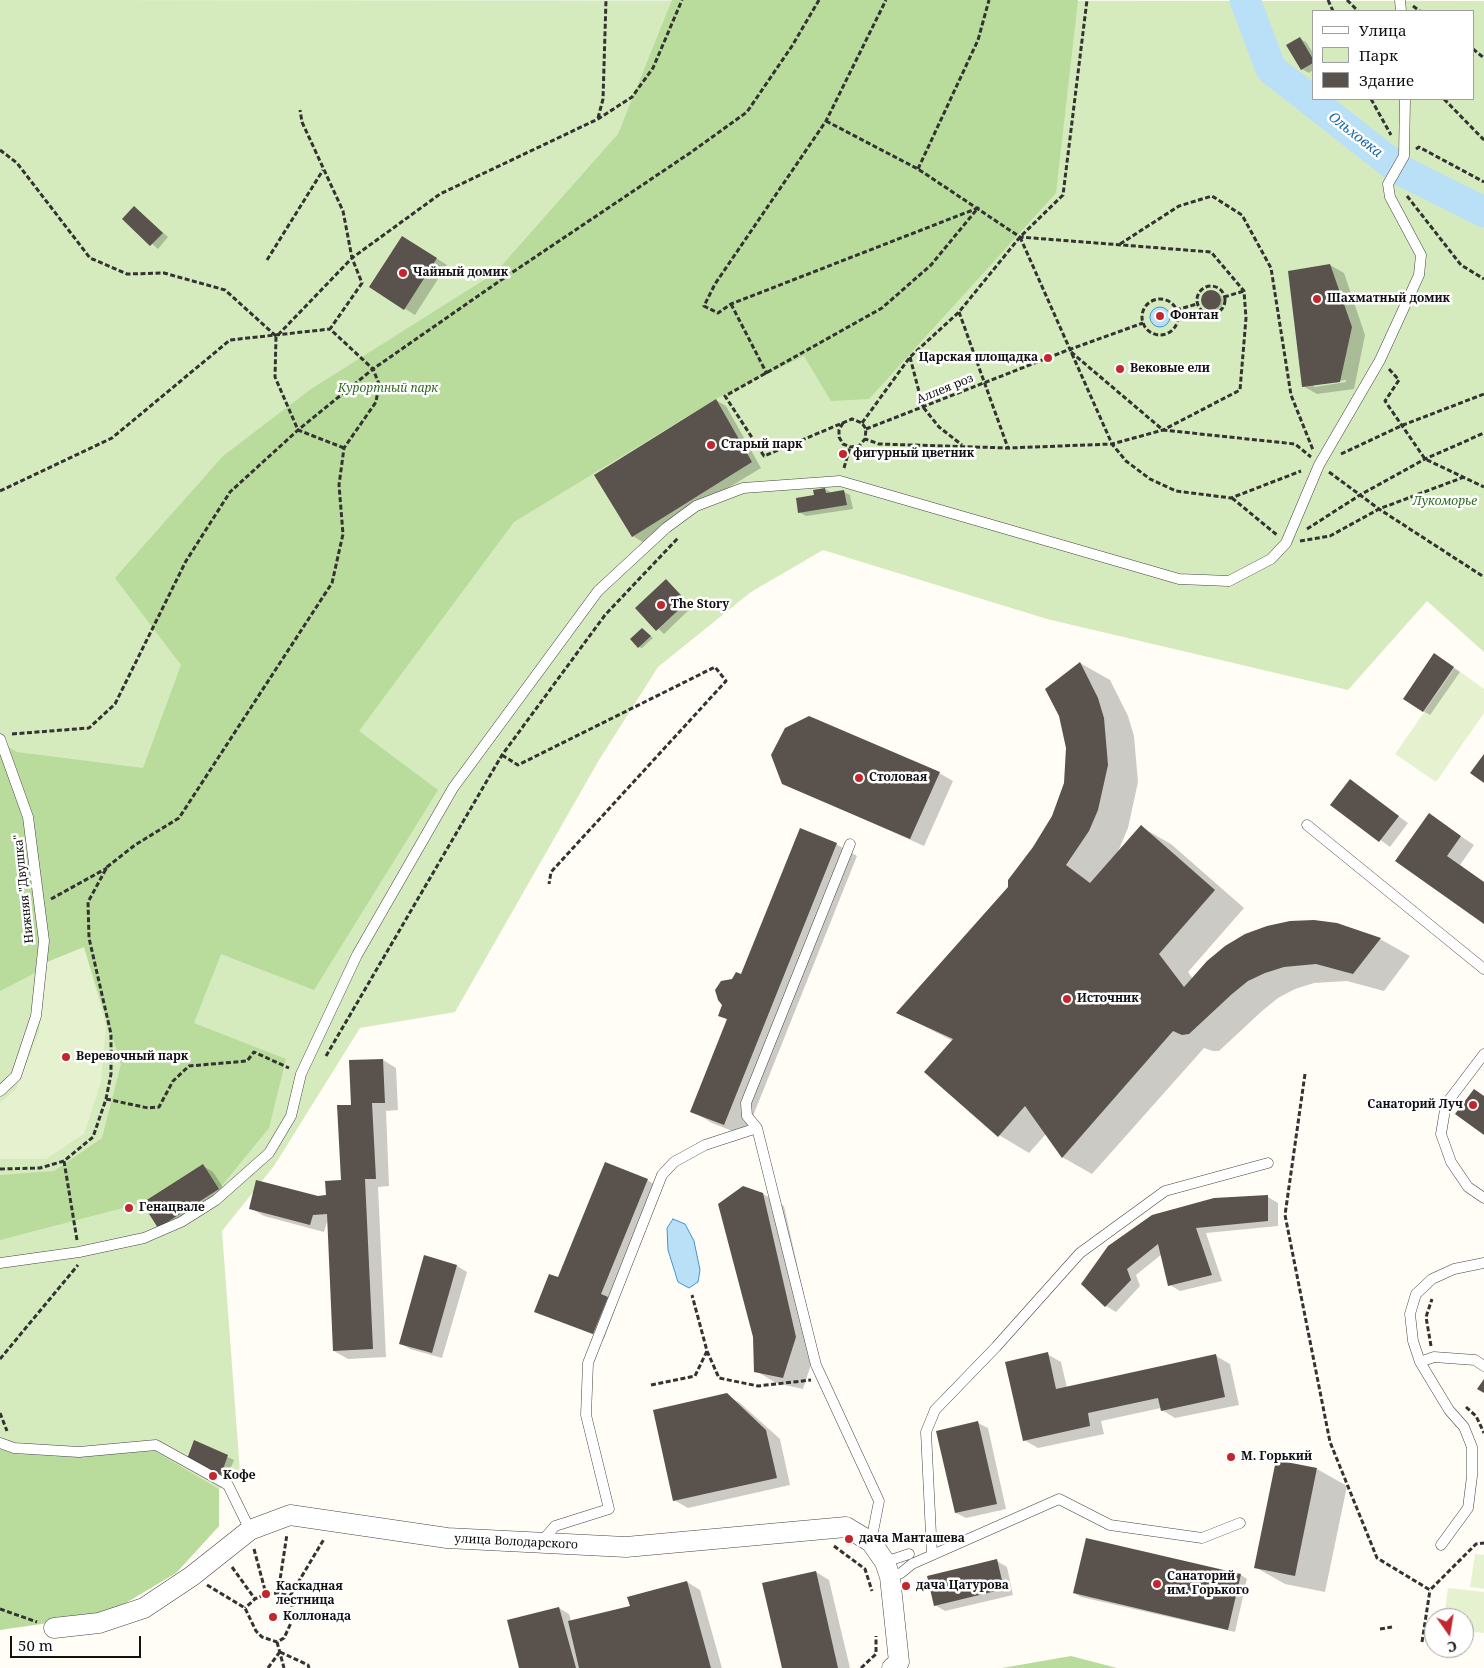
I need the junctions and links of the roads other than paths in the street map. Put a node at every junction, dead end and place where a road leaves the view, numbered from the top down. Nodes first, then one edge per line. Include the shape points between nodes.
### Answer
1 (1405, 100) edge
2 (4, 737) edge
3 (1307, 825) dead end
4 (850, 844) dead end
5 (1484, 968) edge
6 (1484, 1054) edge
7 (0, 1091) edge
8 (757, 1128) junction
9 (1268, 1163) dead end
10 (1484, 1198) edge
11 (0, 1263) edge
12 (1484, 1263) edge
13 (1420, 1362) junction
14 (1484, 1366) edge
15 (0, 1443) edge
16 (1240, 1523) dead end
17 (251, 1538) junction
18 (871, 1542) junction
19 (541, 1543) junction
20 (1441, 1545) dead end
21 (909, 1554) dead end
22 (932, 1555) junction
23 (888, 1569) junction
24 (54, 1628) road end
25 (892, 1668) edge

1 - 11 lane via 1404,156 1388,184 1390,197 1421,255 1418,275 1380,360 1319,465 1286,543 1271,558 1230,581 1179,580 840,482 743,488 696,506 666,528 598,591 453,788 357,955 301,1074 291,1116 269,1152 216,1200 181,1222 144,1238 79,1252
2 - 7 lane, Нижняя "Двушка" via 28,817 44,941 36,1016 16,1076
3 - 5 lane
4 - 8 lane via 746,1103 747,1116
6 - 10 lane via 1446,1104 1441,1134 1451,1162 1468,1187
8 - 18 lane via 816,1365 879,1501
8 - 19 lane via 705,1146 674,1162 662,1175 588,1364 586,1415 609,1509 555,1526
9 - 22 lane via 1165,1191 1096,1241 1080,1253 935,1410 926,1432
12 - 13 lane via 1454,1269 1432,1279 1416,1294 1410,1314 1413,1341
13 - 14 lane via 1434,1358 1475,1360
13 - 20 lane via 1449,1410 1464,1427 1472,1447 1468,1508
15 - 17 lane via 14,1448 79,1452 156,1445 228,1485
16 - 22 lane via 1202,1538 1110,1525 1059,1499
17 - 19 street, улица Володарского via 290,1515 446,1538
17 - 24 street, улица Володарского via 144,1608 99,1623
18 - 19 street, улица Володарского via 846,1527 626,1547
18 - 23 street, улица Володарского
21 - 23 lane
22 - 23 lane
23 - 25 street, улица Володарского via 900,1662

